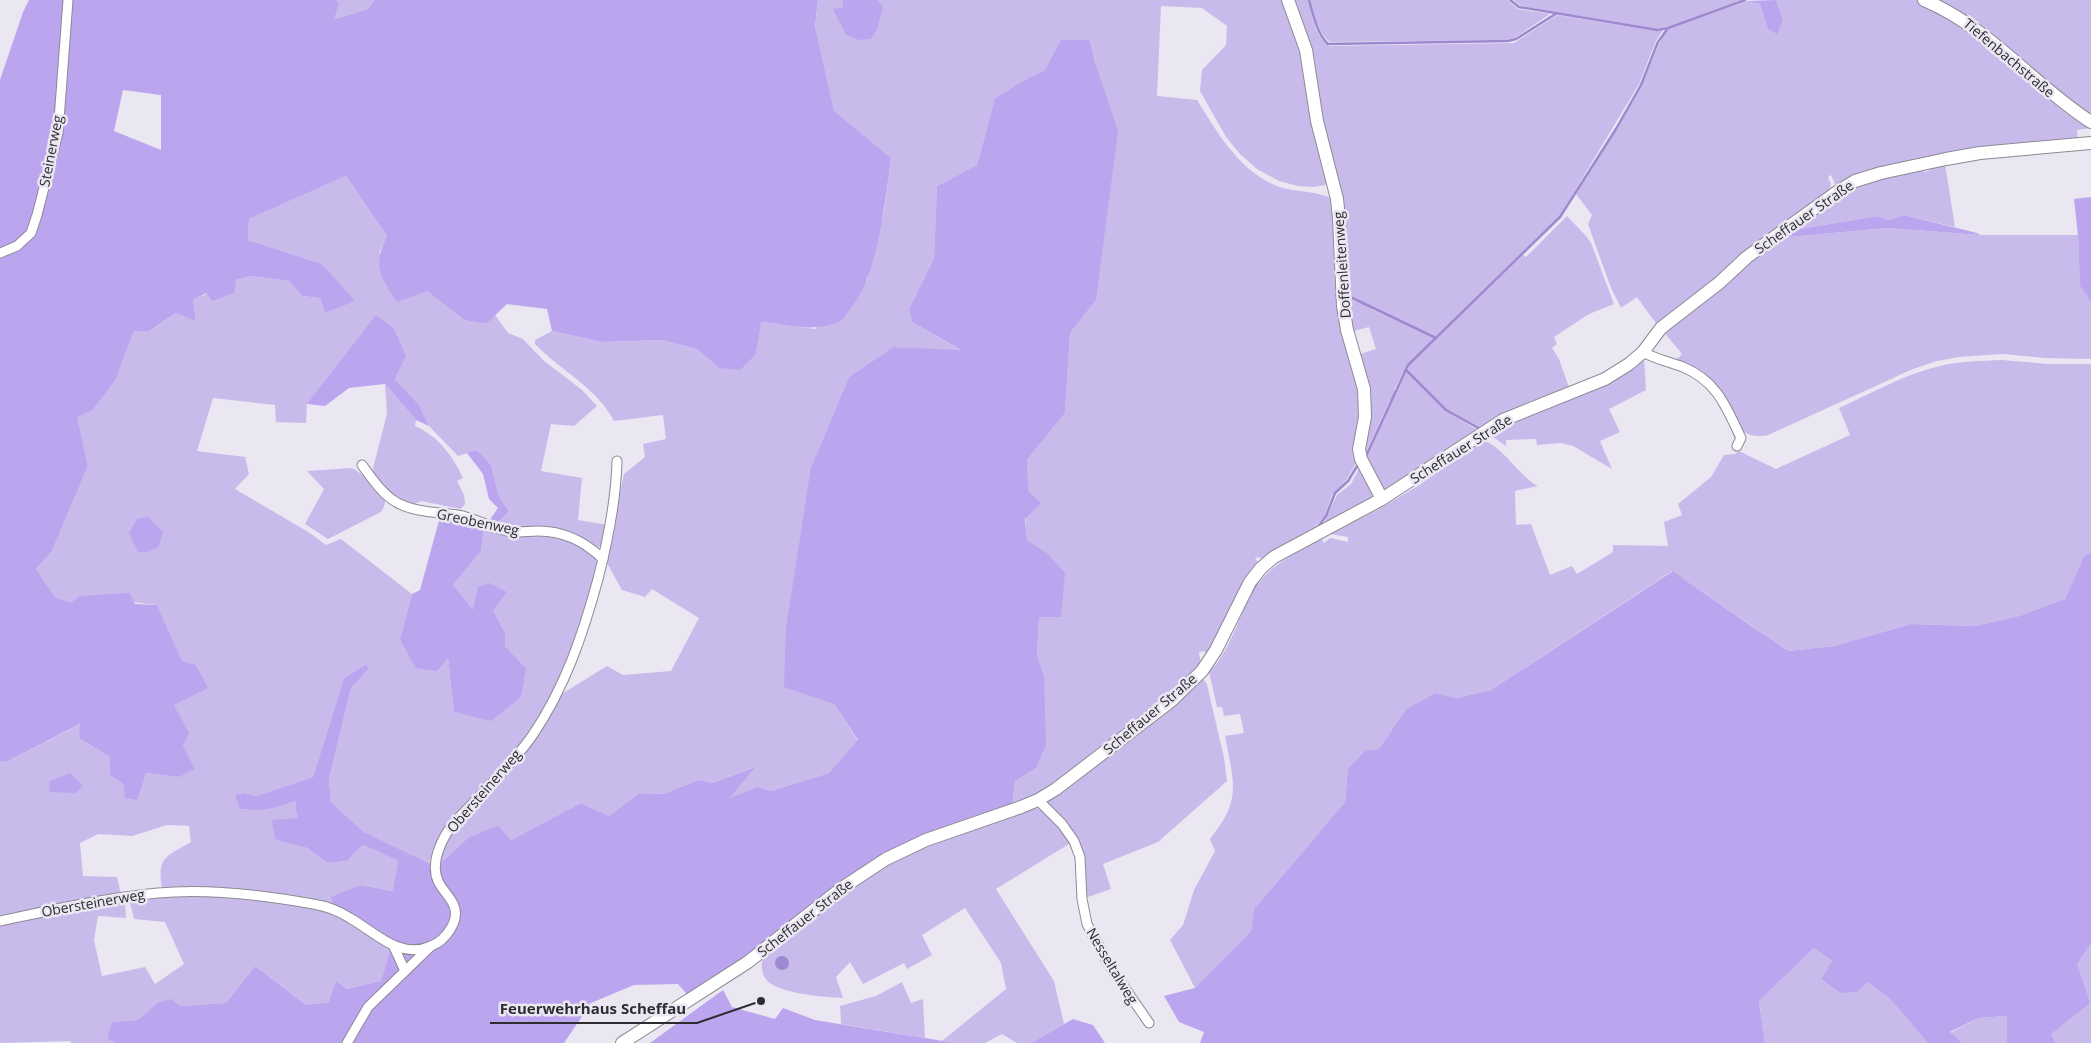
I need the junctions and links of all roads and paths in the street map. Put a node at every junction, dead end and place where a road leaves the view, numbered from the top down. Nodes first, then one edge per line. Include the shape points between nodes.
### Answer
1 (68, 0) edge
2 (1288, 0) edge
3 (1924, 0) edge
4 (2091, 122) edge
5 (2091, 143) edge
6 (0, 252) edge
7 (1643, 352) junction
8 (1737, 446) dead end
9 (617, 461) dead end
10 (362, 465) dead end
11 (1382, 499) junction
12 (603, 559) junction
13 (1038, 800) junction
14 (0, 921) edge
15 (431, 946) junction
16 (394, 947) junction
17 (405, 971) junction
18 (1149, 1023) dead end
19 (347, 1043) edge
20 (622, 1043) edge

1 - 6 street, Steinerweg via 58,133 37,215 31,233 17,246
2 - 11 street, Doffenleitenweg via 1306,50 1317,122 1337,199 1342,306 1365,396 1359,450
3 - 4 street, Tiefenbachstraße via 1972,25 2061,101
5 - 7 street, Scheffauer Straße via 1980,153 1881,172 1854,181 1767,241 1661,328
7 - 8 street via 1689,370 1715,389 1741,438
7 - 11 street, Scheffauer Straße via 1606,379 1503,420
9 - 12 street, Obersteinerweg via 616,488
10 - 12 street, Greobenweg via 396,502 430,512 463,516 502,530 572,536 590,546
11 - 13 street, Scheffauer Straße via 1274,557 1261,568 1250,582 1234,618 1202,671 1156,713 1082,771
12 - 15 street, Obersteinerweg via 586,624 561,685 532,736 458,819 439,847 434,864 437,880 454,906 456,916 447,934
13 - 18 street, Nesseltalweg via 1074,841 1080,857 1087,924 1110,968
13 - 20 street, Scheffauer Straße via 926,840 879,863 748,962
14 - 16 street, Obersteinerweg via 158,892 218,892 316,904 336,910
15 - 16 street, Obersteinerweg via 411,950
15 - 17 street
16 - 17 street
17 - 19 street via 368,1007

